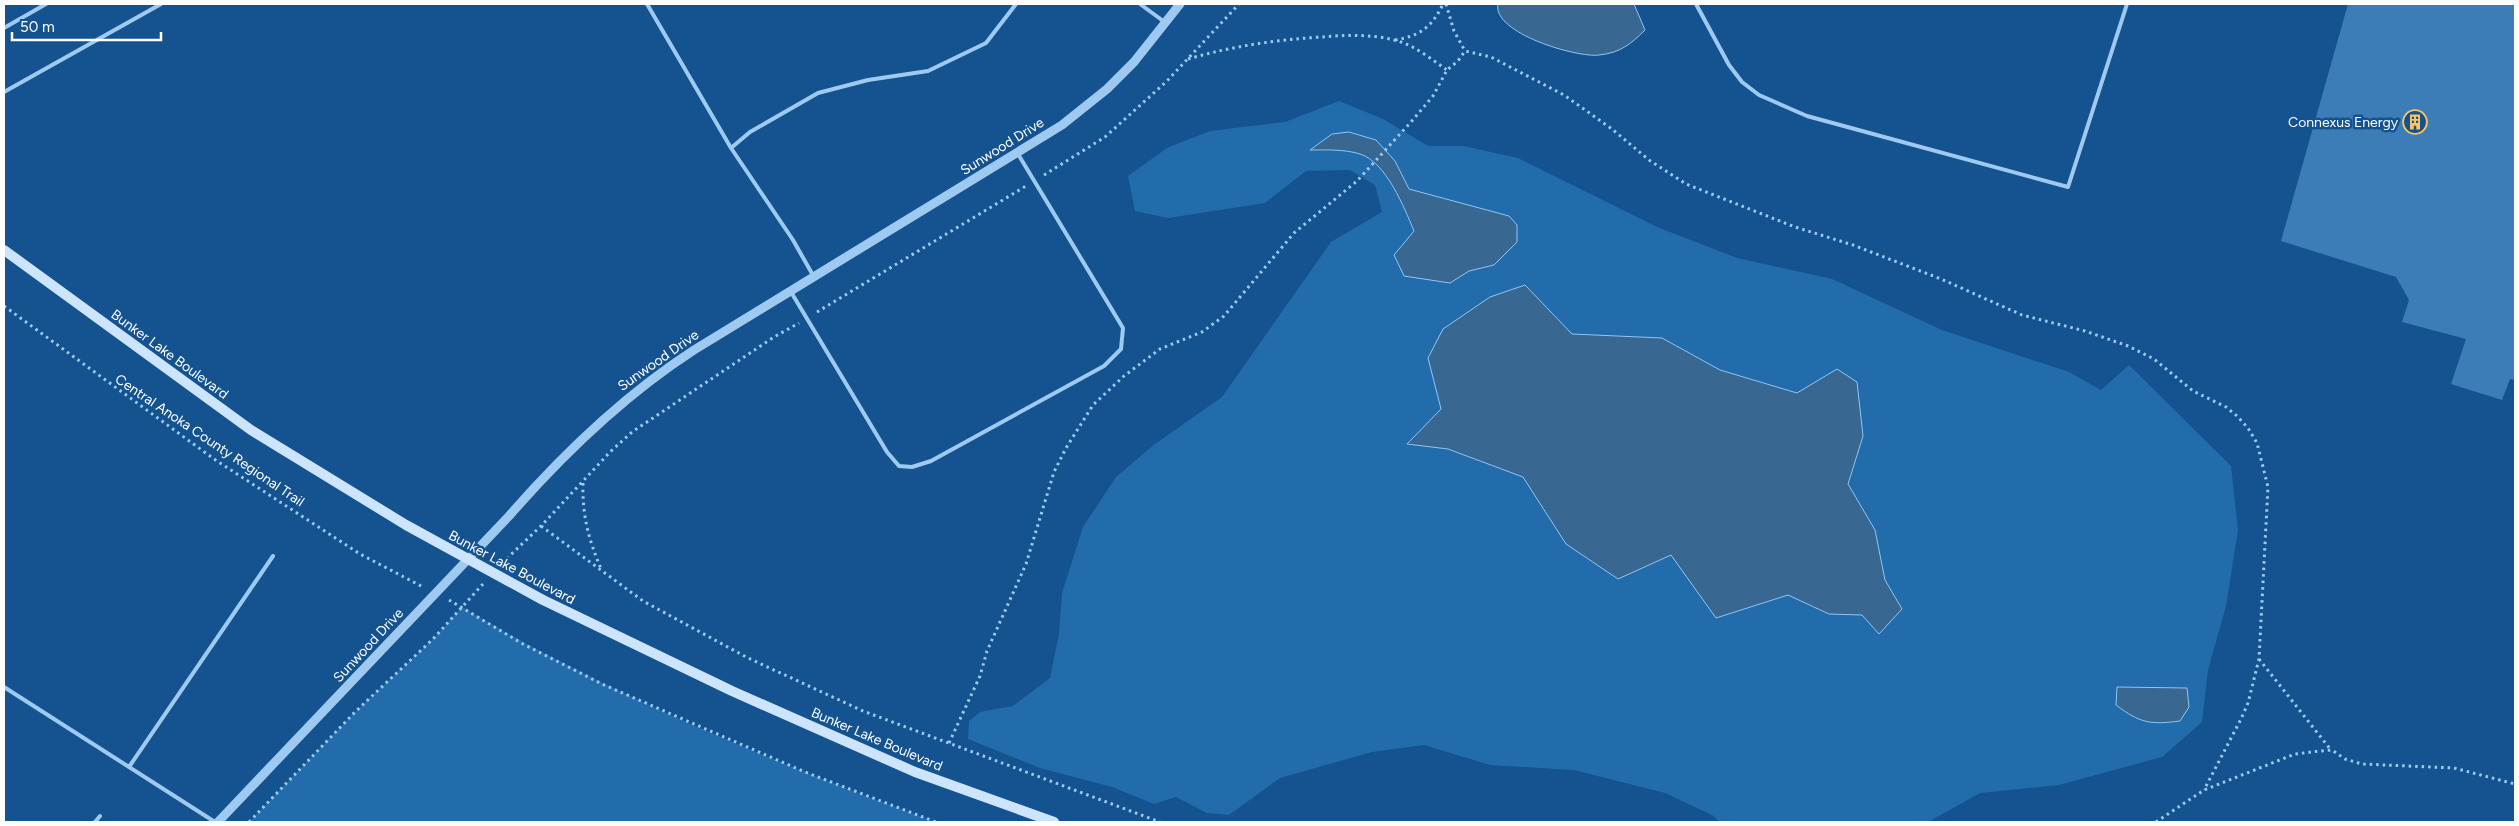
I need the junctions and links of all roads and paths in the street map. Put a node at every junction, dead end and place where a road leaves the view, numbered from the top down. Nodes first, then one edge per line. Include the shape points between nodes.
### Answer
1 (46, 4) edge
2 (161, 4) edge
3 (647, 4) edge
4 (1016, 4) edge
5 (1140, 4) edge
6 (1180, 4) edge
7 (1239, 4) edge
8 (1445, 4) edge
9 (1696, 4) edge
10 (2127, 4) edge
11 (1166, 23) junction
12 (4, 28) edge
13 (1395, 40) junction
14 (1465, 51) junction
15 (1188, 60) junction
16 (1447, 70) junction
17 (4, 92) edge
18 (731, 148) junction
19 (1018, 154) junction
20 (1034, 180) junction
21 (4, 250) edge
22 (815, 278) junction
23 (791, 292) junction
24 (4, 306) edge
25 (806, 319) junction
26 (584, 482) junction
27 (541, 526) junction
28 (520, 546) dead end
29 (274, 556) dead end
30 (468, 558) junction
31 (602, 571) junction
32 (411, 580) dead end
33 (2259, 659) junction
34 (4, 687) edge
35 (949, 743) junction
36 (2332, 750) junction
37 (129, 767) junction
38 (2515, 784) edge
39 (2204, 790) junction
40 (100, 816) dead end
41 (95, 822) edge
42 (217, 822) edge
43 (249, 822) edge
44 (936, 822) edge
45 (1054, 822) edge
46 (1160, 822) edge
47 (2156, 822) edge

1 - 12 lane
2 - 17 lane
3 - 18 lane
4 - 18 lane via 986,43 928,71 868,80 818,93 750,132
5 - 11 lane
6 - 11 street, Sunwood Drive
7 - 15 path
8 - 13 path via 1431,25 1422,32
8 - 14 path
9 - 10 lane via 1729,65 1742,82 1759,95 1807,116 2068,187
11 - 19 street, Sunwood Drive via 1107,89
13 - 15 path via 1351,36 1270,40 1230,47
13 - 16 path via 1421,52
14 - 16 path
14 - 33 path via 1491,57 1564,95 1686,184 1941,279 2022,314 2128,346 2154,359 2193,391 2226,407 2248,428 2257,443 2268,487
15 - 20 path via 1105,137
16 - 35 path via 1433,96 1411,122 1357,181 1294,233 1224,316 1202,332 1160,349 1093,405 1054,472 1026,564
18 - 22 lane
19 - 20 lane
19 - 22 street, Sunwood Drive
20 - 25 path
20 - 25 lane via 1123,328 1122,350 1104,366 931,460 912,467 899,466 886,452
21 - 30 main road, Bunker Lake Boulevard via 251,430 364,501
22 - 23 street, Sunwood Drive
23 - 25 lane
23 - 30 street, Sunwood Drive via 658,373 627,397 547,472
24 - 32 path, Central Anoka County Regional Trail via 214,459 360,554
25 - 26 path via 648,420 610,452
26 - 27 path
26 - 31 path via 584,520
27 - 28 path
27 - 31 path
29 - 37 lane
30 - 42 street, Sunwood Drive
30 - 45 main road, Bunker Lake Boulevard via 599,628 732,692 915,772
31 - 35 path via 643,601 748,658 863,710
33 - 36 path
33 - 39 path via 2244,711
34 - 37 lane
35 - 46 path
36 - 38 path via 2345,759 2362,764 2454,768
36 - 39 path via 2294,754
37 - 42 lane
39 - 47 path
40 - 41 lane
43 - 44 path via 462,607 524,644 602,684 796,769

